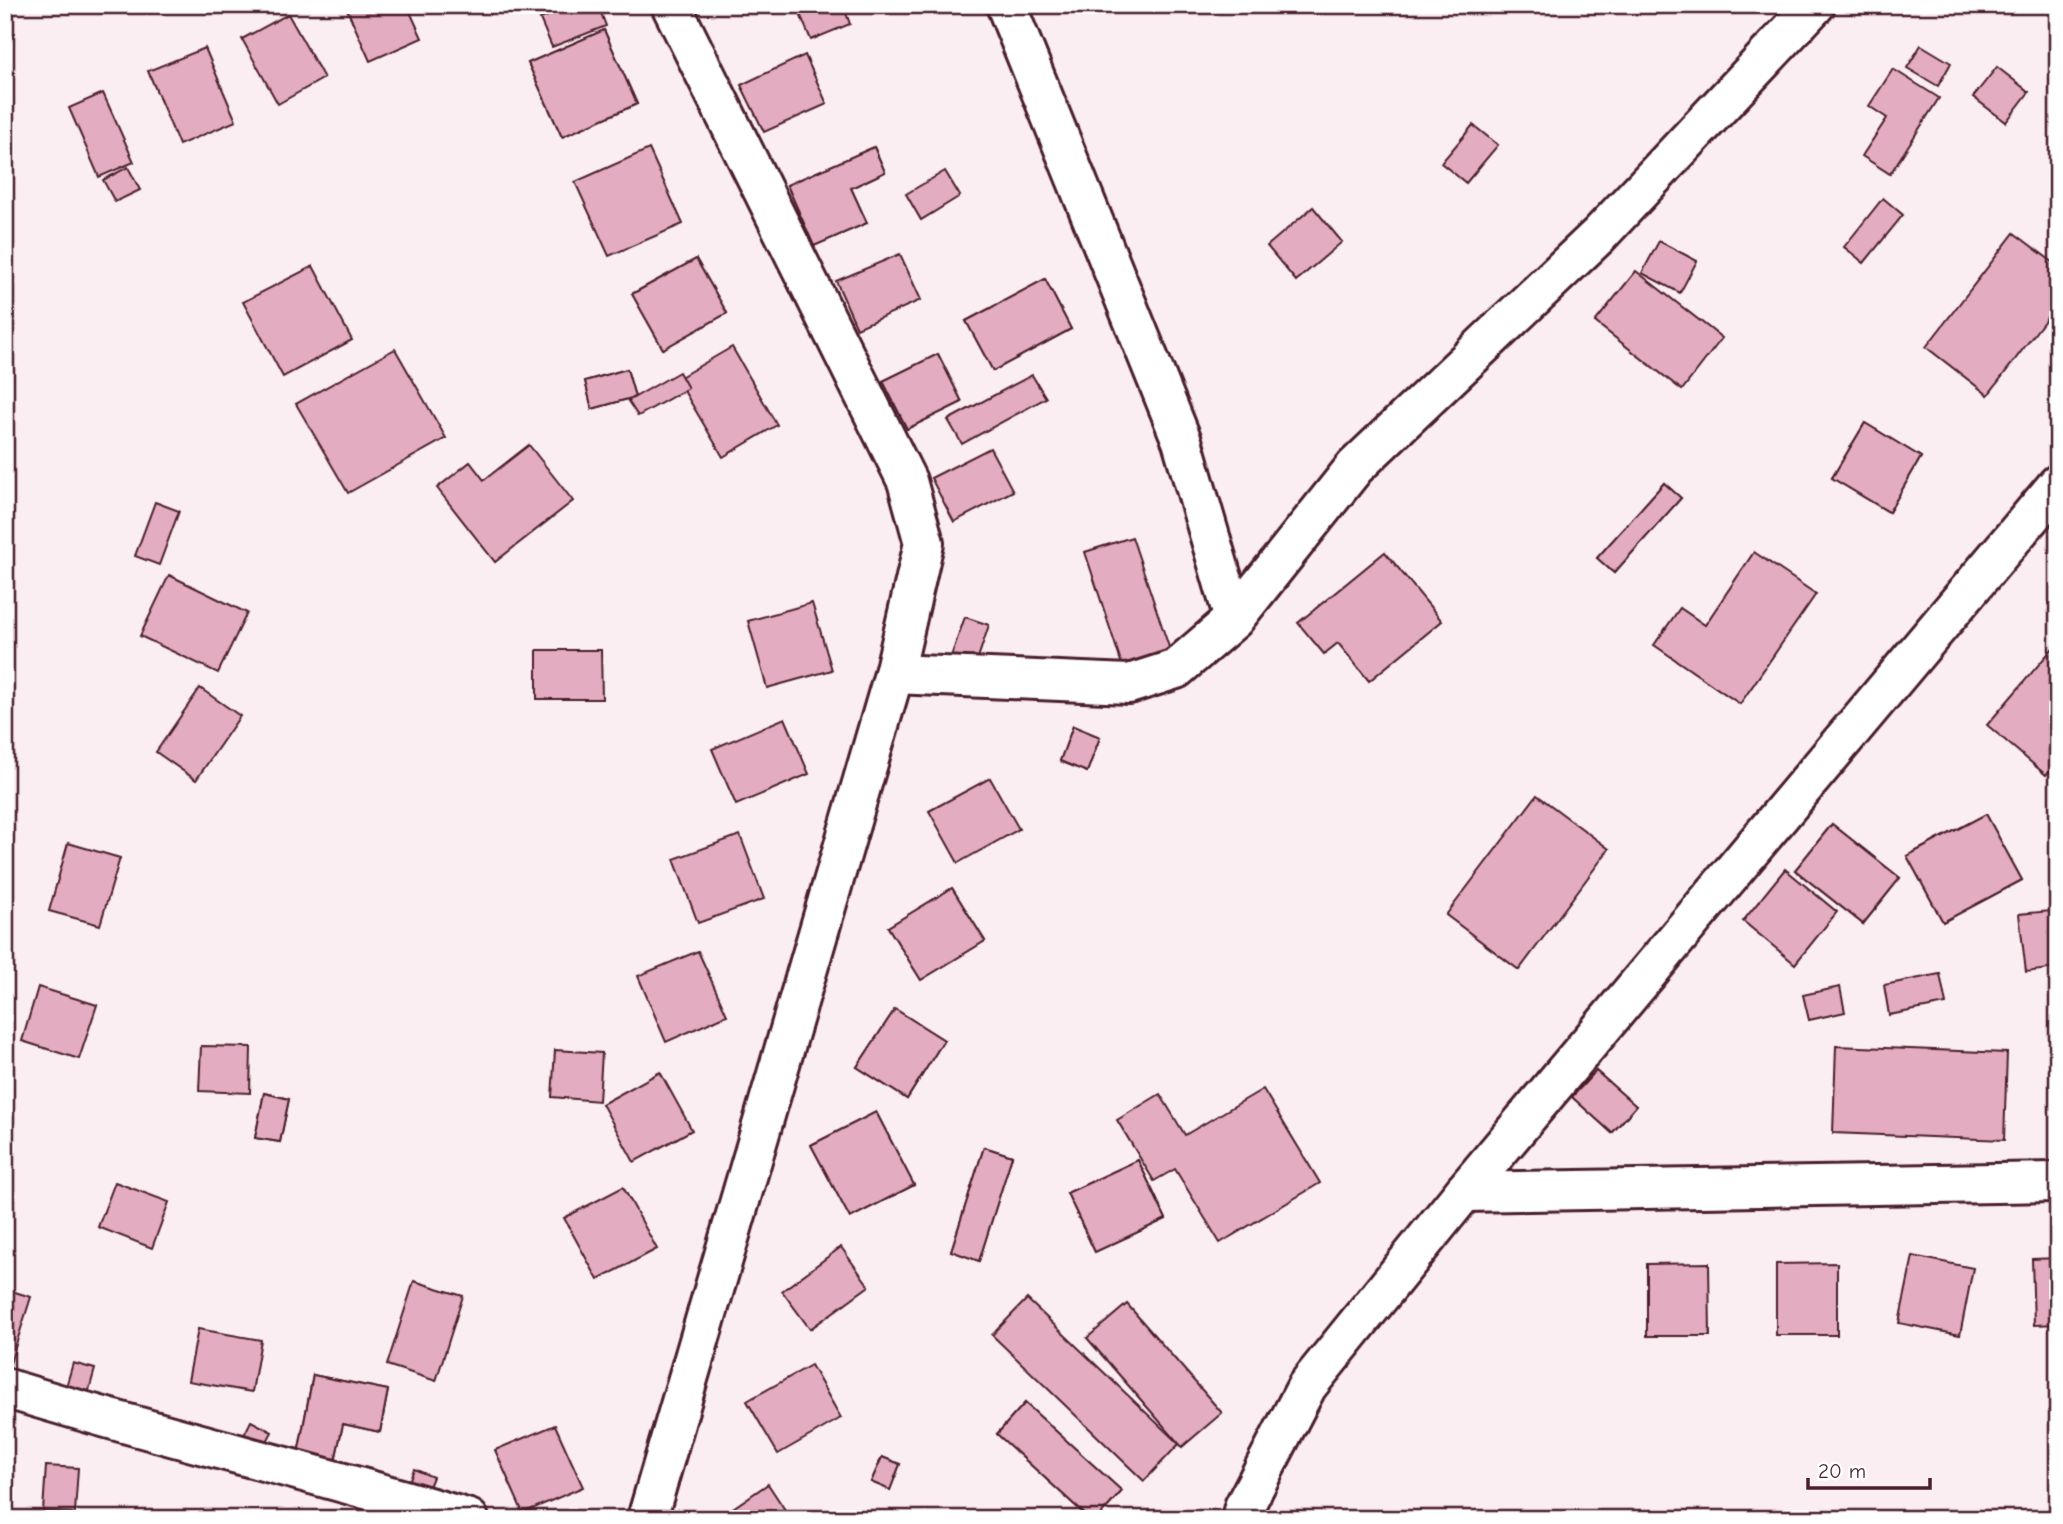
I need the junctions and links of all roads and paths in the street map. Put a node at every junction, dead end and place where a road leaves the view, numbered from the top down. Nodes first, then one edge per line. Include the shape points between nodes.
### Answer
1 (671, 5) edge
2 (1006, 5) edge
3 (1815, 5) edge
4 (2058, 484) edge
5 (1234, 619) junction
6 (894, 674) junction
7 (2058, 1182) edge
8 (1464, 1192) junction
9 (5, 1388) edge
10 (469, 1519) edge
11 (647, 1519) edge
12 (1241, 1519) edge

1 - 6 street via 907,481 924,543
2 - 5 street via 1182,441
3 - 5 street via 1599,235 1355,467
4 - 8 street
5 - 6 street via 1176,669 1129,684
6 - 11 street
7 - 8 street
8 - 12 street via 1307,1386
9 - 10 street

